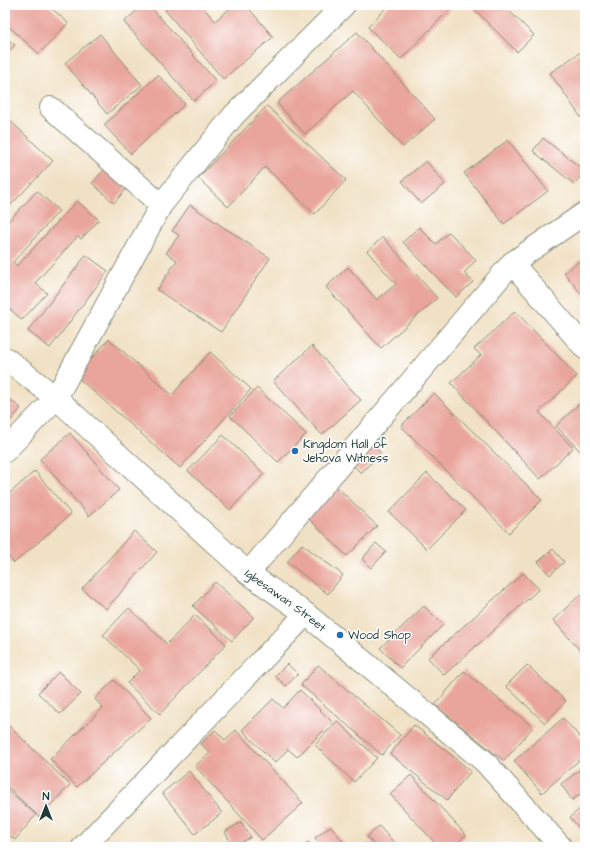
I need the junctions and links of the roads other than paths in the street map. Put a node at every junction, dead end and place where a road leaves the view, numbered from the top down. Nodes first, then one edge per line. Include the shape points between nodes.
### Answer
1 (344, 5) edge
2 (51, 108) dead end
3 (161, 206) junction
4 (585, 213) edge
5 (512, 263) junction
6 (585, 348) edge
7 (5, 358) edge
8 (56, 398) junction
9 (5, 451) edge
10 (248, 573) junction
11 (306, 614) junction
12 (83, 847) edge
13 (561, 847) edge

1 - 3 street via 234,115
2 - 3 street
3 - 8 street
4 - 5 street
5 - 6 street
5 - 10 street
7 - 8 street, Igbesawan Street
8 - 9 street
8 - 10 street, Igbesawan Street
10 - 11 street, Igbesawan Street
11 - 12 street
11 - 13 street, Igbesawan Street via 484,761

